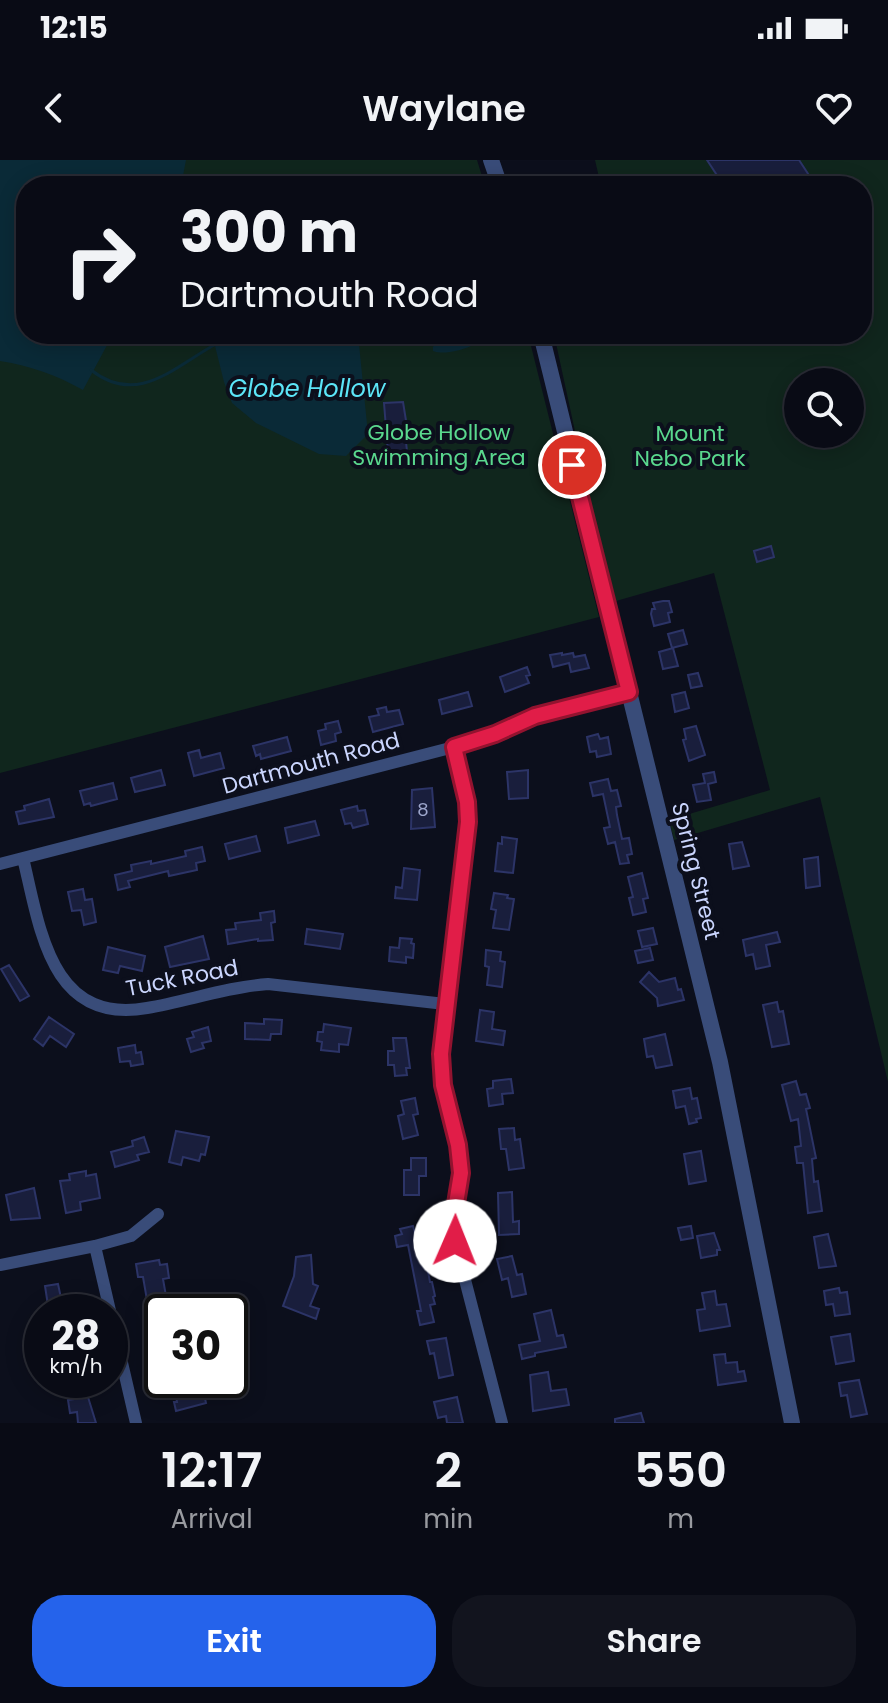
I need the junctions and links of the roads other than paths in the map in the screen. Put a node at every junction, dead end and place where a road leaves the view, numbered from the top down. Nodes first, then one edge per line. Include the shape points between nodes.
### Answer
1 (543, 344) edge
2 (629, 692) junction
3 (454, 747) junction
4 (23, 858) junction
5 (0, 864) edge
6 (445, 1004) junction
7 (158, 1214) dead end
8 (95, 1246) junction
9 (0, 1265) edge
10 (136, 1423) edge
11 (502, 1423) edge
12 (792, 1423) edge

1 - 2 street, Spring Street
2 - 3 street, Dartmouth Road via 535,716
2 - 12 street, Spring Street via 730,1105
3 - 4 street, Dartmouth Road
3 - 6 street via 468,822
4 - 5 street, Dartmouth Road
4 - 6 street, Tuck Road via 55,969 70,988 106,1008 148,1008 268,984
6 - 11 street via 443,1085 461,1173 455,1241
7 - 8 street via 131,1236
8 - 9 street
8 - 10 street

